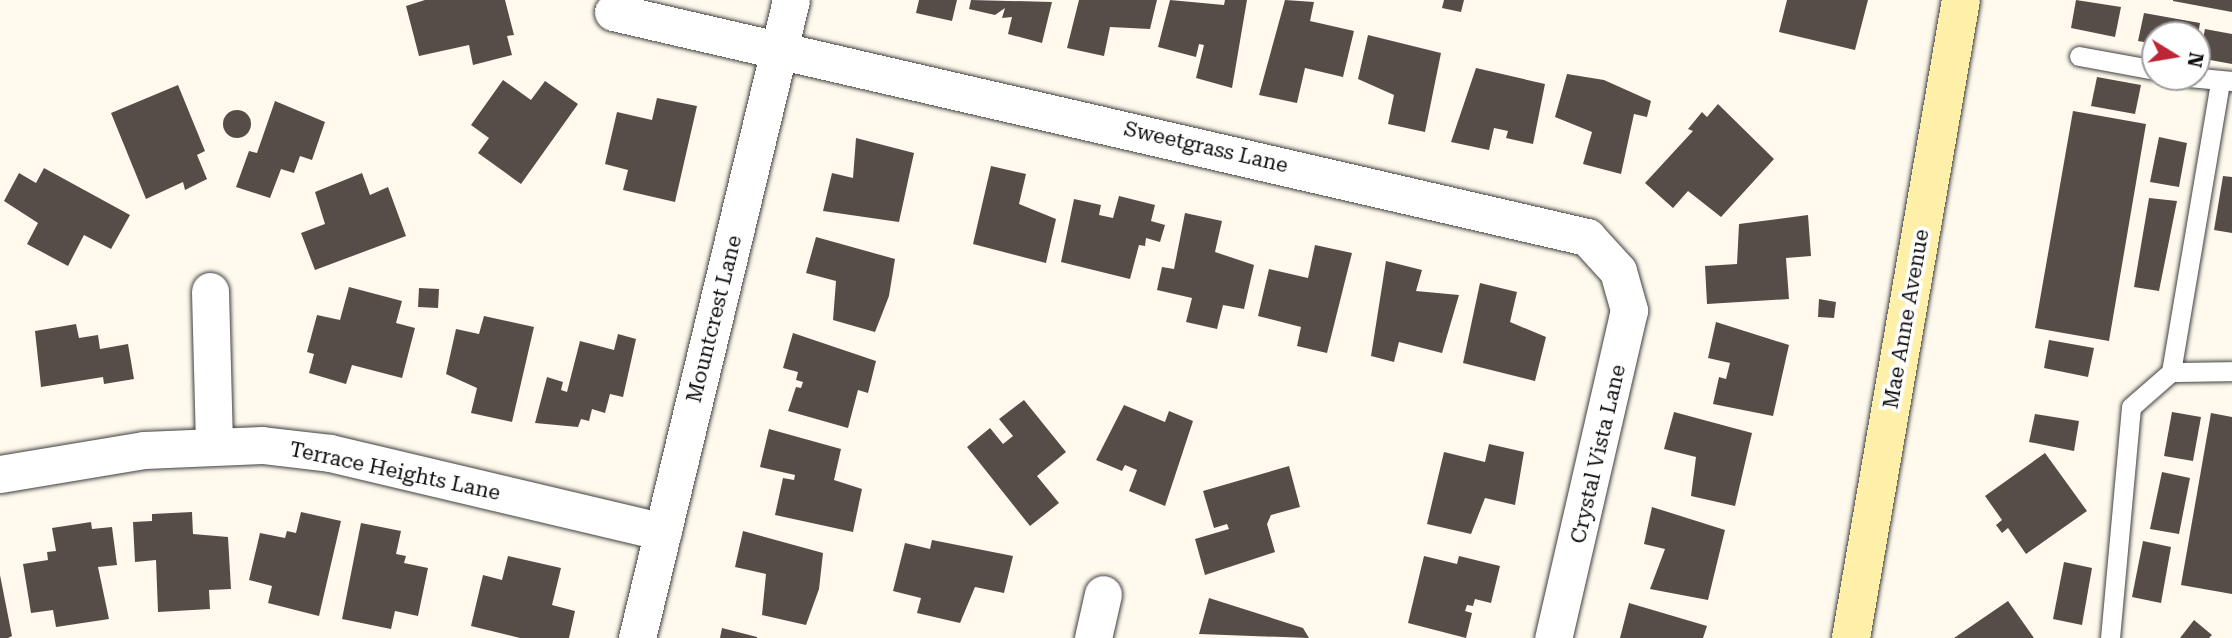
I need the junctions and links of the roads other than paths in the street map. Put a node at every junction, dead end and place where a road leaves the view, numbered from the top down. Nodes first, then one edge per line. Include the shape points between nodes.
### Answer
1 (791, 0) edge
2 (1961, 0) edge
3 (614, 12) dead end
4 (779, 52) junction
5 (2079, 56) dead end
6 (2141, 68) edge
7 (2226, 82) edge
8 (1618, 271) joint
9 (210, 291) dead end
10 (2232, 371) edge
11 (2171, 372) junction
12 (214, 444) junction
13 (0, 474) edge
14 (663, 532) junction
15 (1103, 594) dead end
16 (637, 638) edge
17 (1093, 638) edge
18 (1553, 638) edge
19 (1852, 638) edge
20 (2110, 638) edge

1 - 4 street, Mountcrest Lane
2 - 19 main road, Mae Anne Avenue
3 - 4 street, Sweetgrass Lane
4 - 8 street, Sweetgrass Lane via 1538,221 1587,237
4 - 14 street, Mountcrest Lane
5 - 6 lane
7 - 11 lane
8 - 18 street, Crystal Vista Lane via 1629,310 1623,346
9 - 12 street
10 - 11 lane
11 - 20 lane via 2131,408
12 - 13 street, Terrace Heights Lane
12 - 14 street, Terrace Heights Lane via 330,453
14 - 16 street, Mountcrest Lane
15 - 17 street

